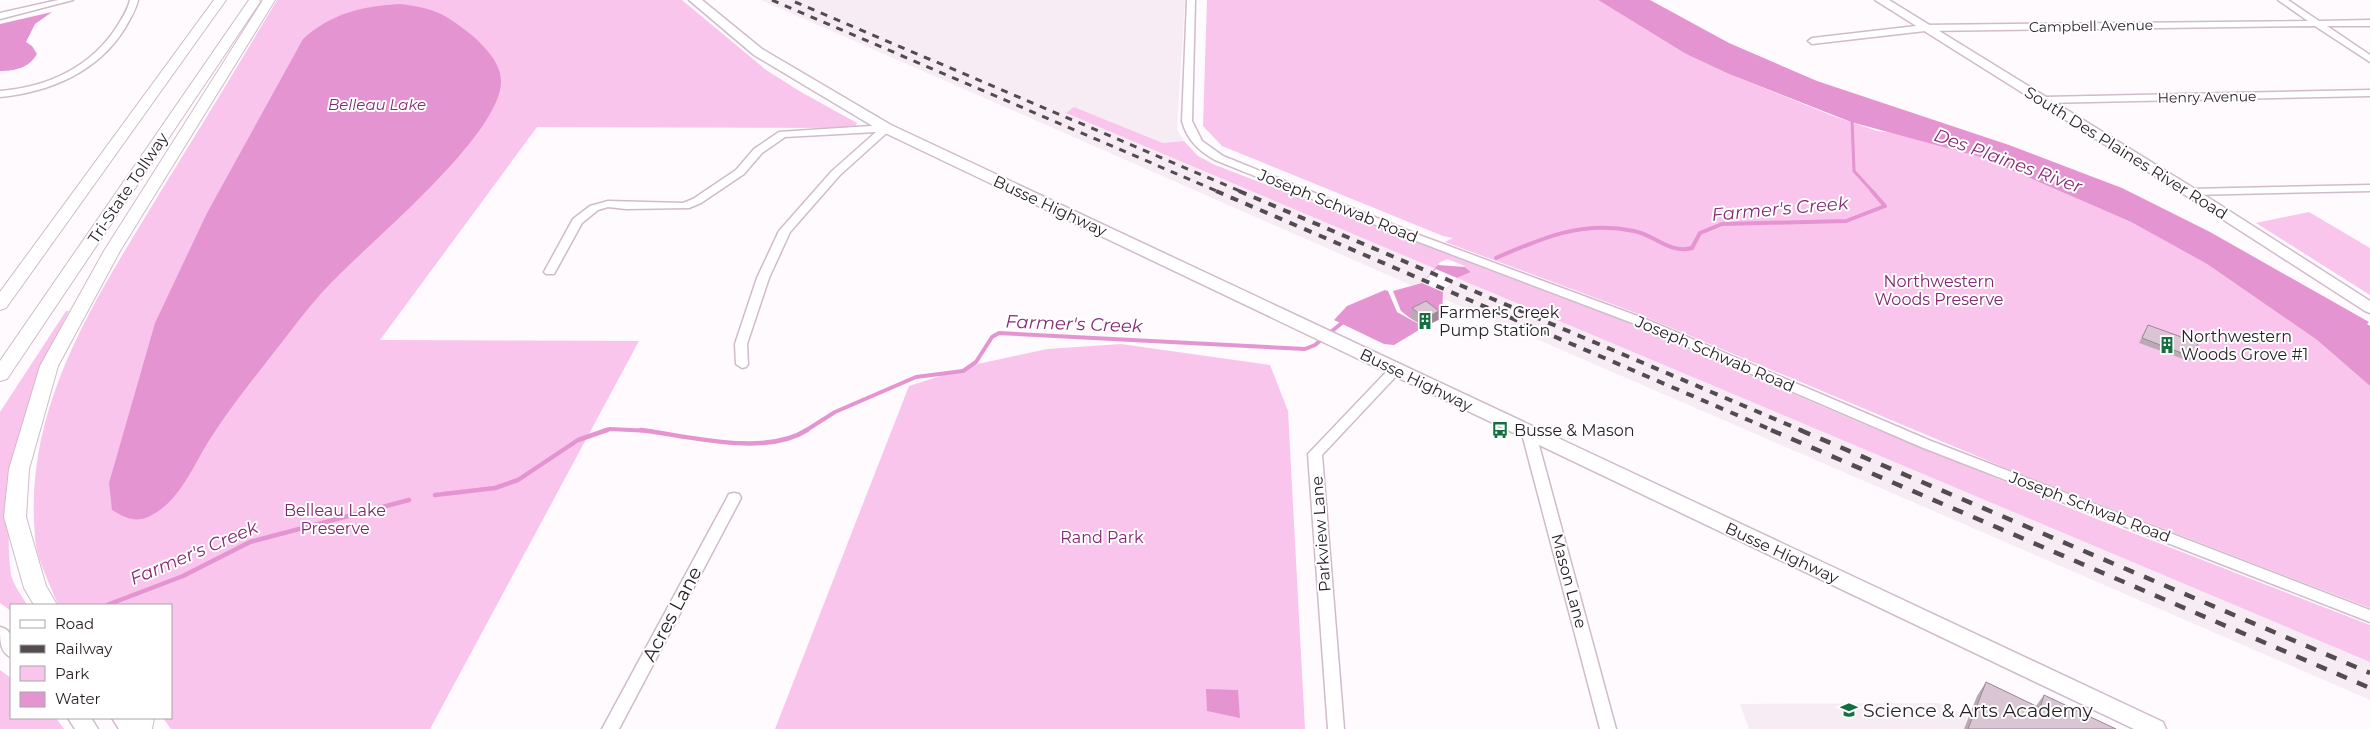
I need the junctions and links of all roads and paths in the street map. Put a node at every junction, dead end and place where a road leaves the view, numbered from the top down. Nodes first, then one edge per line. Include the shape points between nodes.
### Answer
1 (70, 0) edge
2 (134, 0) edge
3 (220, 0) edge
4 (255, 0) edge
5 (269, 0) edge
6 (695, 0) edge
7 (1191, 0) edge
8 (1881, 0) edge
9 (2282, 0) edge
10 (0, 16) edge
11 (2370, 23) edge
12 (2317, 24) junction
13 (1925, 28) junction
14 (1812, 41) dead end
15 (2370, 59) edge
16 (2370, 93) edge
17 (0, 94) edge
18 (2044, 100) junction
19 (886, 128) junction
20 (2370, 188) edge
21 (2190, 192) junction
22 (550, 272) dead end
23 (0, 304) edge
24 (2370, 308) edge
25 (742, 364) dead end
26 (1395, 370) junction
27 (0, 375) edge
28 (1529, 434) junction
29 (734, 498) dead end
30 (45, 604) edge
31 (2370, 616) edge
32 (124, 719) edge
33 (132, 729) edge
34 (610, 729) edge
35 (1336, 729) edge
36 (1608, 729) edge
37 (2155, 729) edge

1 - 10 street
2 - 17 street via 121,28 89,65 44,86
3 - 23 highway, Tri-State Tollway
4 - 27 highway, Tri-State Tollway
5 - 30 highway via 112,251 49,366 19,469 15,517 35,588
6 - 19 main road, Busse Highway via 758,52
7 - 31 street, Joseph Schwab Road via 1187,120 1192,138 1219,158 1639,321 1926,444
8 - 13 main road, South Des Plaines River Road
9 - 12 street
11 - 12 street, Campbell Avenue
12 - 13 street, Campbell Avenue
12 - 15 street
13 - 14 street, Campbell Avenue
13 - 18 main road, South Des Plaines River Road
16 - 18 street, Henry Avenue
18 - 21 main road, South Des Plaines River Road
19 - 22 street via 783,134 758,151 740,172 685,206 608,204 594,208 578,221
19 - 25 street via 836,173 785,231 763,278 741,344
19 - 26 main road, Busse Highway
20 - 21 street
21 - 24 main road, South Des Plaines River Road
26 - 28 main road, Busse Highway
26 - 35 street, Parkview Lane via 1315,454
28 - 36 street, Mason Lane
28 - 37 main road, Busse Highway
29 - 34 street, Acres Lane
32 - 33 main road

